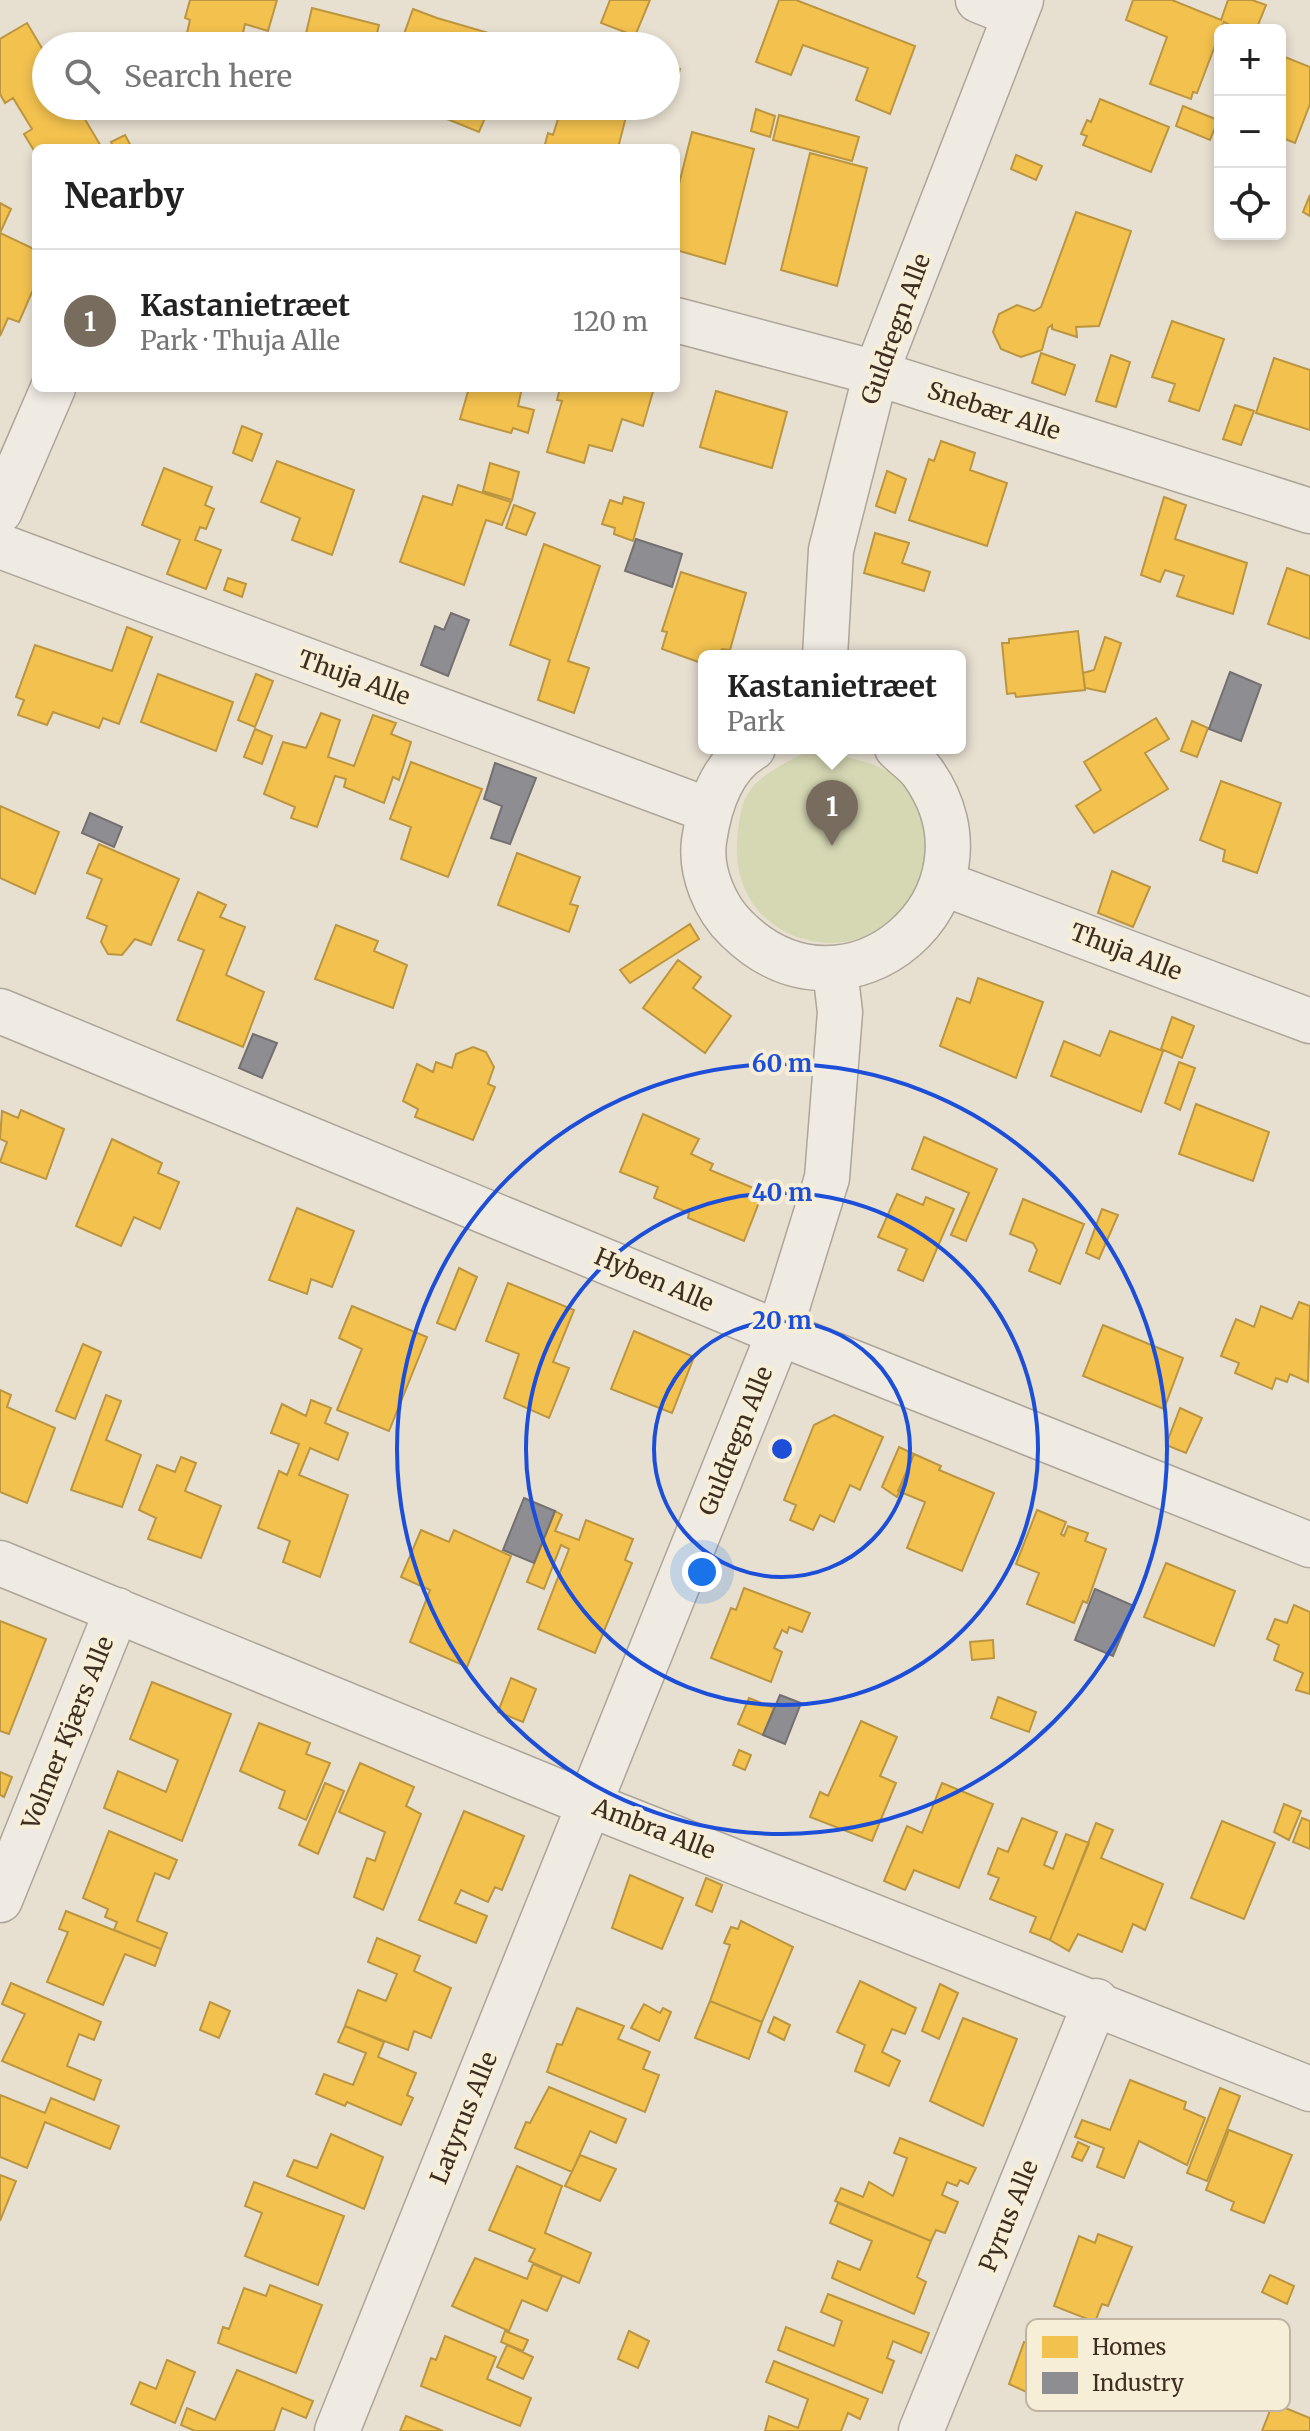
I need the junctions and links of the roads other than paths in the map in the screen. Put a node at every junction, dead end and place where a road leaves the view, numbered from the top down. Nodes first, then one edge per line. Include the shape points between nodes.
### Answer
1 (1005, 5) edge
2 (680, 321) edge
3 (876, 373) junction
4 (51, 392) edge
5 (0, 511) edge
6 (1310, 511) edge
7 (0, 546) edge
8 (825, 650) edge
9 (747, 754) edge
10 (904, 754) edge
11 (708, 810) junction
12 (942, 883) junction
13 (835, 970) junction
14 (0, 1011) edge
15 (1310, 1021) edge
16 (779, 1333) junction
17 (1310, 1545) edge
18 (0, 1563) edge
19 (117, 1610) junction
20 (591, 1805) junction
21 (0, 1900) edge
22 (1096, 2001) junction
23 (1310, 2089) edge
24 (337, 2431) edge
25 (921, 2431) edge

1 - 3 street, Guldregn Alle
2 - 3 street, Snebær Alle
3 - 6 street, Snebær Alle
3 - 8 street, Guldregn Alle via 831,550
4 - 5 street
7 - 11 street, Thuja Alle
9 - 11 street via 722,780
10 - 12 street via 923,772 941,807 948,845
11 - 13 street via 702,853 710,889 728,921 754,946 786,963
12 - 13 street via 924,919 897,946
12 - 15 street, Thuja Alle
13 - 16 street, Guldregn Alle via 840,1012 827,1178
14 - 16 street, Hyben Alle
16 - 17 street, Hyben Alle
16 - 20 street, Guldregn Alle
18 - 19 street, Ambra Alle
19 - 20 street, Ambra Alle
19 - 21 street, Volmer Kjærs Alle
20 - 22 street, Ambra Alle
20 - 24 street, Latyrus Alle
22 - 23 street, Ambra Alle
22 - 25 street, Pyrus Alle

